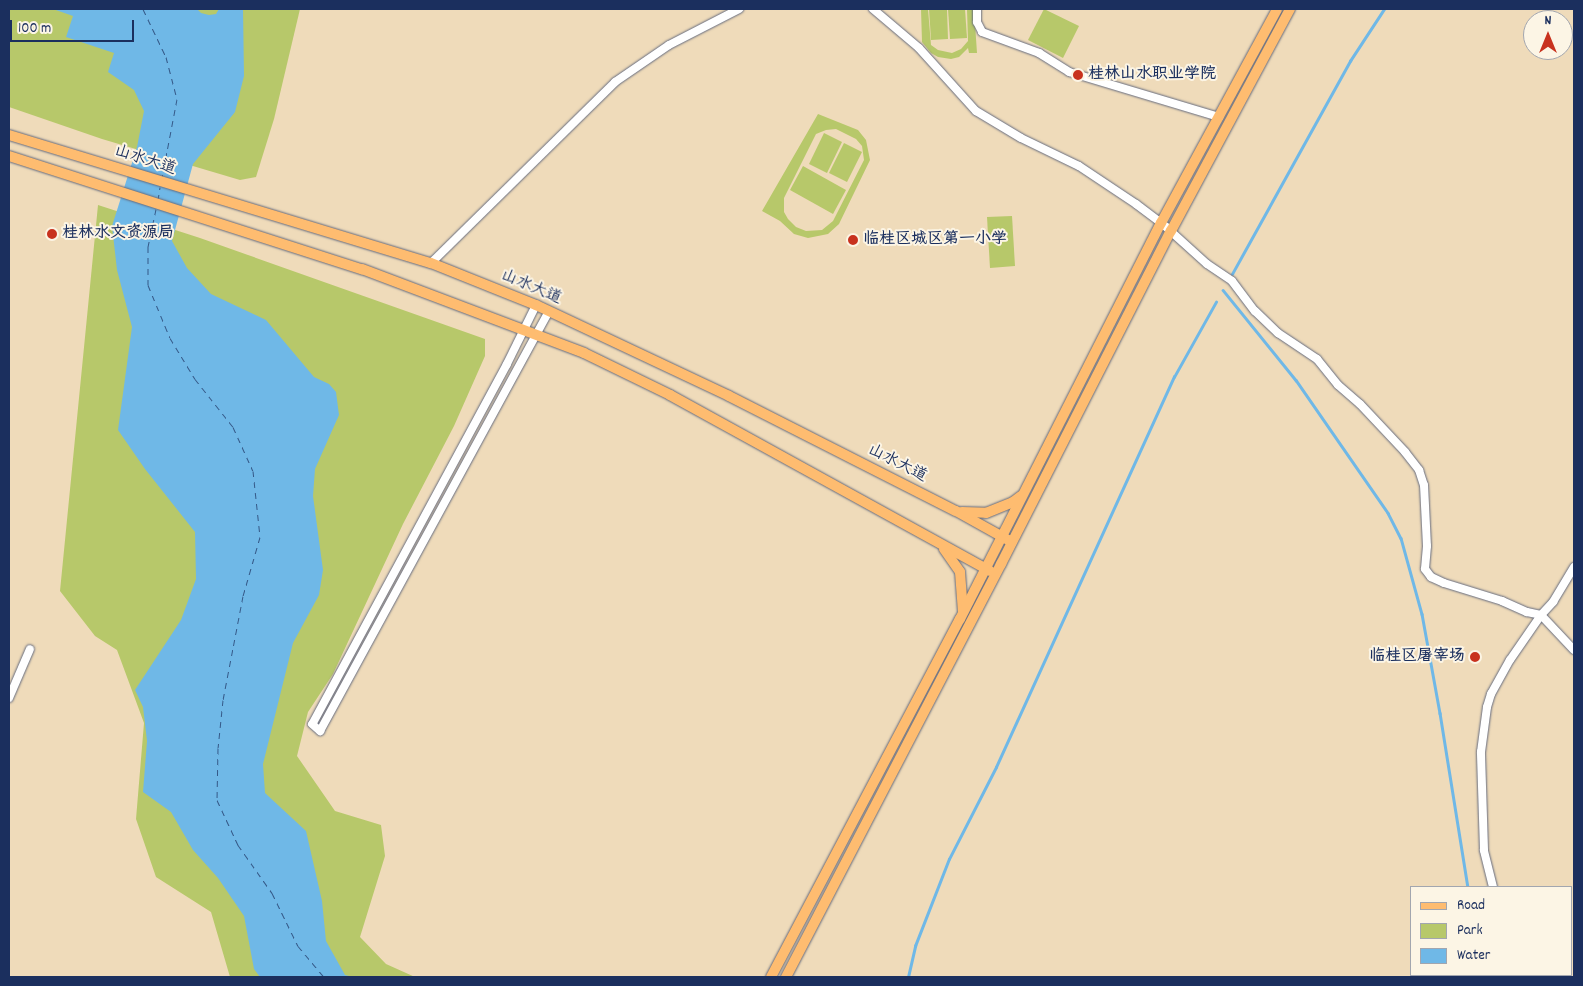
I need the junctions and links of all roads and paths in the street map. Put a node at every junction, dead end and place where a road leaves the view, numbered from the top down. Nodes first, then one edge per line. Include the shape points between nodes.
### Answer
1 (739, 9) edge
2 (873, 9) edge
3 (977, 9) edge
4 (1277, 9) edge
5 (1290, 9) edge
6 (1219, 117) junction
7 (9, 135) edge
8 (9, 156) edge
9 (1161, 222) junction
10 (1171, 231) junction
11 (432, 263) junction
12 (536, 305) junction
13 (549, 311) junction
14 (524, 330) junction
15 (536, 335) junction
16 (1024, 493) junction
17 (956, 511) junction
18 (1002, 536) junction
19 (1012, 542) junction
20 (938, 543) junction
21 (1574, 567) edge
22 (985, 569) junction
23 (995, 575) junction
24 (963, 613) junction
25 (1541, 615) junction
26 (30, 649) dead end
27 (1574, 650) edge
28 (9, 698) edge
29 (1493, 886) edge
30 (771, 977) edge
31 (786, 977) edge

1 - 11 street via 669,44 616,82
2 - 9 street via 918,48 981,115 1085,170
3 - 6 street via 977,22 982,32 1039,53 1068,72
4 - 6 main road
5 - 10 main road
6 - 9 main road
7 - 11 main road, 山水大道
8 - 14 main road via 362,269
9 - 10 street
9 - 16 main road
10 - 19 main road
10 - 25 street via 1207,264 1234,283 1274,330 1317,359 1338,385 1413,461 1424,484 1425,569 1431,577
11 - 12 main road, 山水大道
12 - 13 main road, 山水大道
12 - 14 street
13 - 15 street
13 - 17 main road, 山水大道 via 729,396
14 - 15 main road
14 - 15 street via 312,724 320,730
15 - 20 main road via 584,353 670,395
16 - 17 main road via 1013,502 986,513
16 - 18 main road
17 - 18 main road, 山水大道
18 - 19 main road, 山水大道
18 - 22 main road
19 - 23 main road
20 - 22 main road
20 - 24 main road via 960,572
21 - 25 street via 1553,602
22 - 23 main road
22 - 24 main road
23 - 31 main road
24 - 30 main road
25 - 27 street
25 - 29 street via 1510,660 1487,707 1481,752 1484,850
26 - 28 street

